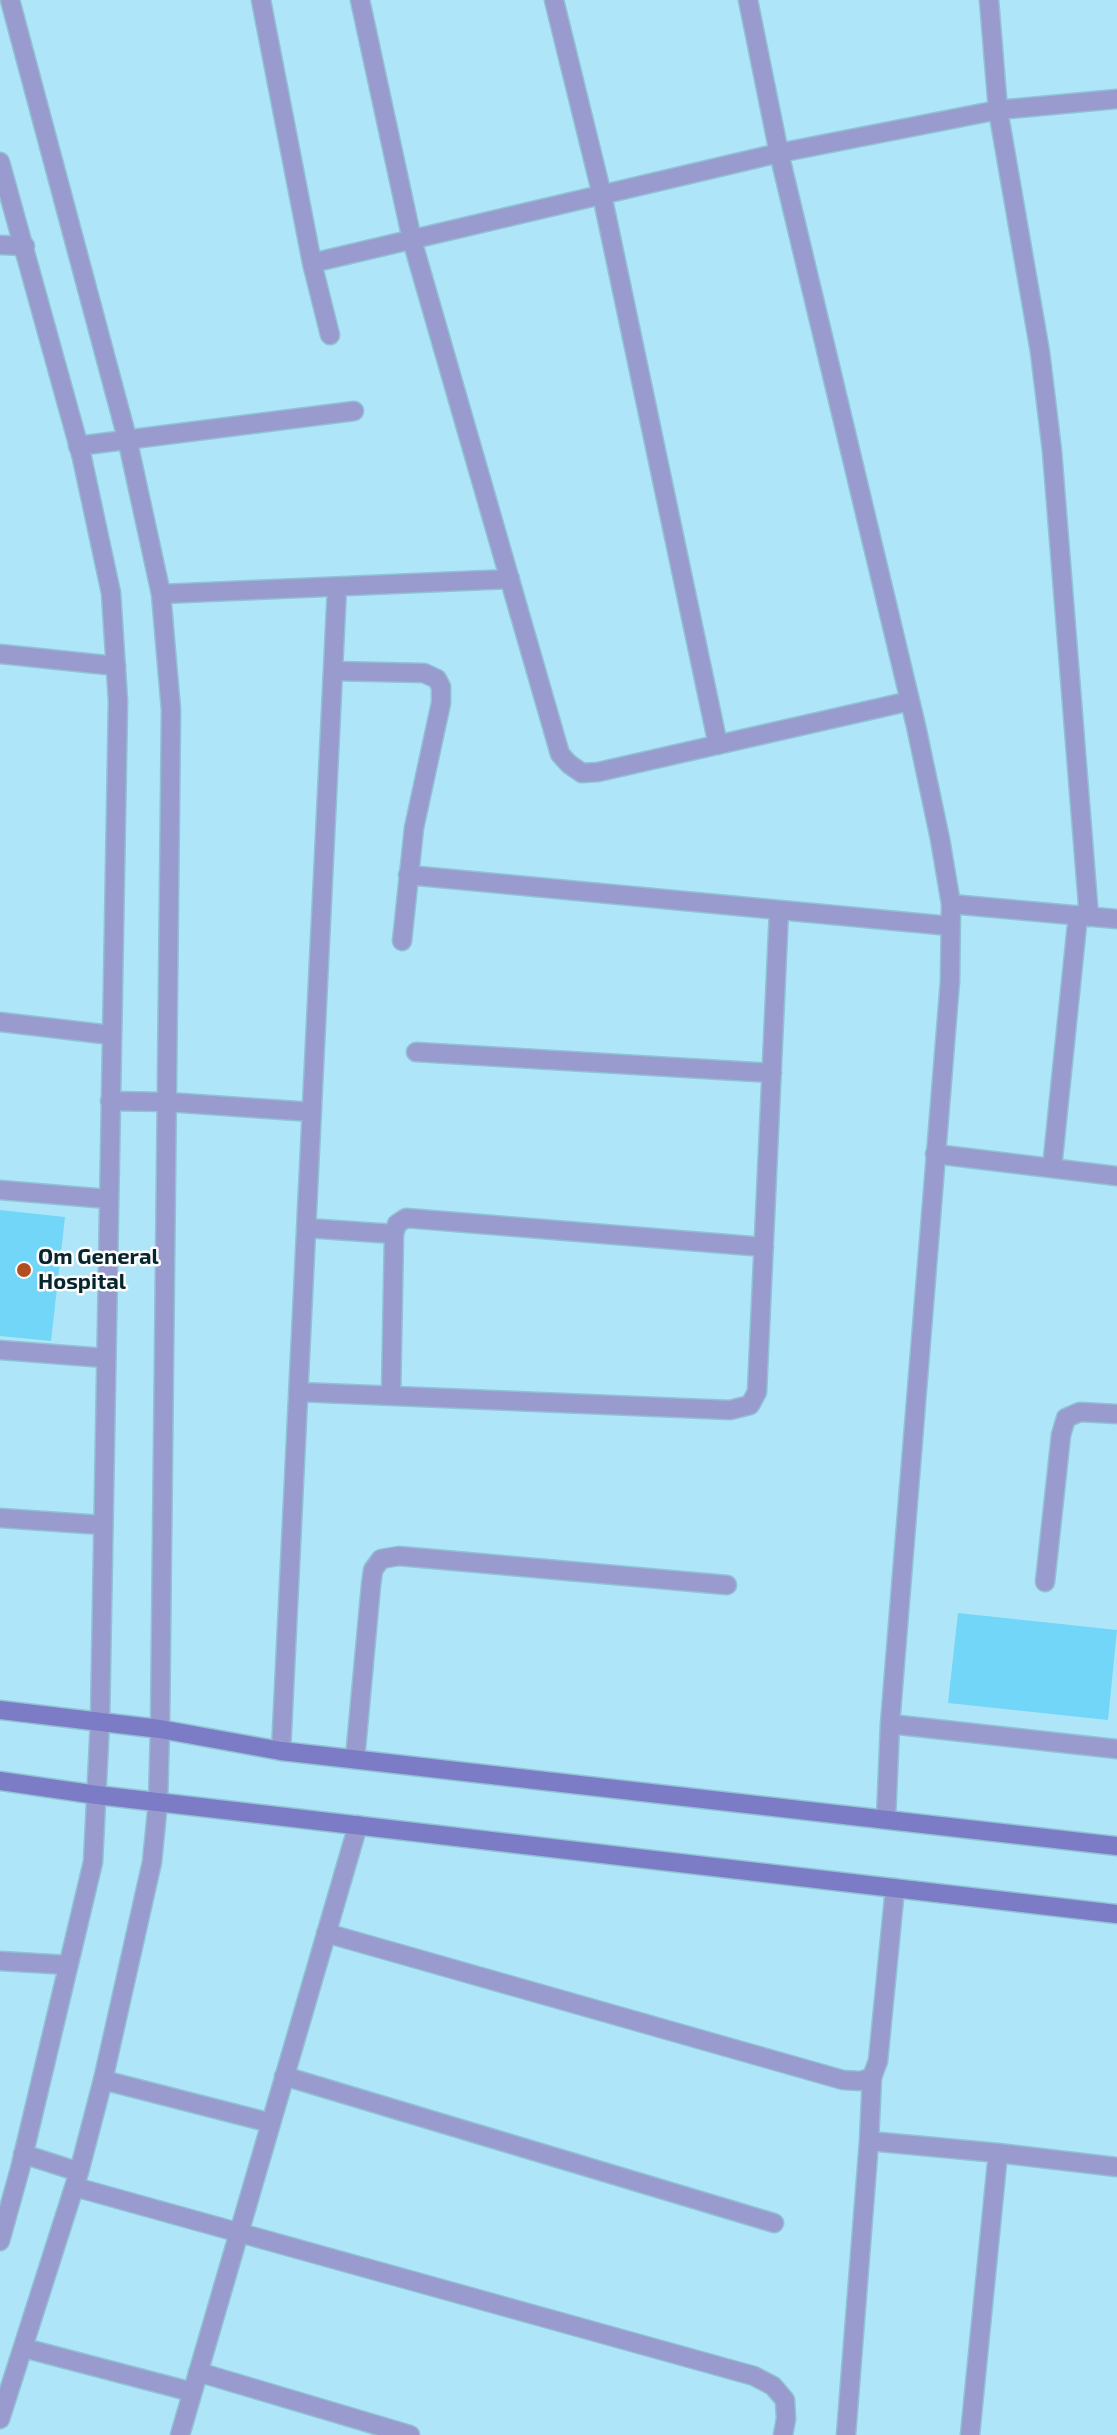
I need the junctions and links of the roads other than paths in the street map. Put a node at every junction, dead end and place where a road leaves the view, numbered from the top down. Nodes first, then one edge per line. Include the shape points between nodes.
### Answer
1 (10, 0) edge
2 (261, 0) edge
3 (360, 0) edge
4 (554, 0) edge
5 (748, 0) edge
6 (989, 0) edge
7 (1117, 99) edge
8 (998, 110) junction
9 (779, 153) junction
10 (0, 162) edge
11 (602, 195) junction
12 (412, 240) junction
13 (0, 245) edge
14 (25, 246) junction
15 (312, 263) junction
16 (330, 335) dead end
17 (354, 411) dead end
18 (127, 438) junction
19 (78, 446) junction
20 (510, 579) junction
21 (337, 587) junction
22 (161, 594) junction
23 (0, 654) edge
24 (116, 666) junction
25 (333, 671) junction
26 (910, 701) junction
27 (718, 745) junction
28 (408, 875) junction
29 (951, 904) junction
30 (779, 910) junction
31 (1084, 916) junction
32 (1117, 919) edge
33 (950, 926) junction
34 (402, 941) dead end
35 (0, 1022) edge
36 (111, 1035) junction
37 (416, 1052) dead end
38 (772, 1073) junction
39 (110, 1101) junction
40 (167, 1102) junction
41 (312, 1112) junction
42 (935, 1154) junction
43 (1052, 1168) junction
44 (1117, 1176) edge
45 (0, 1190) edge
46 (108, 1200) junction
47 (306, 1228) junction
48 (394, 1234) junction
49 (764, 1247) junction
50 (0, 1350) edge
51 (105, 1358) junction
52 (299, 1392) junction
53 (391, 1396) junction
54 (1117, 1414) edge
55 (0, 1518) edge
56 (102, 1525) junction
57 (1046, 1582) dead end
58 (727, 1585) dead end
59 (0, 1710) edge
60 (100, 1721) junction
61 (891, 1724) junction
62 (160, 1729) junction
63 (1117, 1749) edge
64 (281, 1751) junction
65 (355, 1759) junction
66 (0, 1781) edge
67 (97, 1795) junction
68 (158, 1802) junction
69 (886, 1819) junction
70 (358, 1825) junction
71 (1117, 1846) edge
72 (895, 1888) junction
73 (1117, 1914) edge
74 (326, 1933) junction
75 (0, 1961) edge
76 (68, 1965) junction
77 (285, 2076) junction
78 (872, 2077) junction
79 (103, 2080) junction
80 (271, 2122) junction
81 (869, 2141) junction
82 (999, 2153) junction
83 (23, 2154) junction
84 (1117, 2167) edge
85 (77, 2180) junction
86 (774, 2223) dead end
87 (239, 2232) junction
88 (0, 2241) edge
89 (24, 2348) junction
90 (198, 2372) junction
91 (192, 2392) junction
92 (0, 2419) edge
93 (180, 2435) edge
94 (411, 2435) edge
95 (783, 2435) edge
96 (846, 2435) edge
97 (970, 2435) edge

1 - 18 street
2 - 15 street
3 - 12 street
4 - 11 street
5 - 9 street
6 - 8 street
7 - 8 street
8 - 9 street
8 - 31 street via 1041,352 1051,440
9 - 11 street
9 - 26 street
10 - 14 street
11 - 12 street
11 - 27 street
12 - 15 street
12 - 20 street
13 - 14 street
14 - 19 street
15 - 16 street
17 - 18 street
18 - 19 street
18 - 22 street
19 - 24 street via 111,593
20 - 21 street
20 - 27 street via 560,754 569,765 582,773 598,772
21 - 22 street
21 - 25 street
22 - 40 street via 171,710
23 - 24 street
24 - 36 street
25 - 28 street via 424,673 437,679 441,687
25 - 41 street
26 - 27 street
26 - 29 street
28 - 30 street
28 - 34 street
29 - 31 street
29 - 33 street
30 - 33 street
30 - 38 street
31 - 32 street
31 - 43 street
33 - 42 street via 950,981
35 - 36 street
36 - 39 street
37 - 38 street
38 - 49 street
39 - 40 street
39 - 46 street
40 - 41 street
40 - 62 street
41 - 47 street
42 - 43 street
42 - 61 street
43 - 44 street
45 - 46 street
46 - 51 street
47 - 48 street
47 - 52 street
48 - 49 street via 397,1224 406,1218
48 - 53 street
49 - 53 street via 757,1392 750,1405 730,1410
50 - 51 street
51 - 56 street
52 - 53 street
52 - 64 street
54 - 57 street via 1080,1412 1066,1418
55 - 56 street
56 - 60 street
58 - 65 street via 399,1556 381,1559 373,1570 371,1585
59 - 60 main road
60 - 62 main road
60 - 67 street
61 - 63 street
61 - 69 street
62 - 64 main road
62 - 68 street
64 - 65 main road
65 - 69 main road
66 - 67 main road
67 - 68 main road
67 - 76 street via 93,1862
68 - 70 main road
68 - 79 street via 152,1862
69 - 71 main road
70 - 72 main road
70 - 74 street
72 - 73 main road
72 - 78 street via 878,2061
74 - 77 street
74 - 78 street via 843,2080
75 - 76 street
76 - 83 street
77 - 80 street
77 - 86 street
78 - 81 street
79 - 80 street
79 - 85 street
80 - 87 street
81 - 82 street
81 - 96 street
82 - 84 street
82 - 97 street
83 - 85 street
83 - 88 street
85 - 87 street
85 - 89 street
87 - 90 street
87 - 95 street via 754,2376 773,2386 785,2400
89 - 91 street
89 - 92 street
90 - 91 street
90 - 94 street
91 - 93 street

